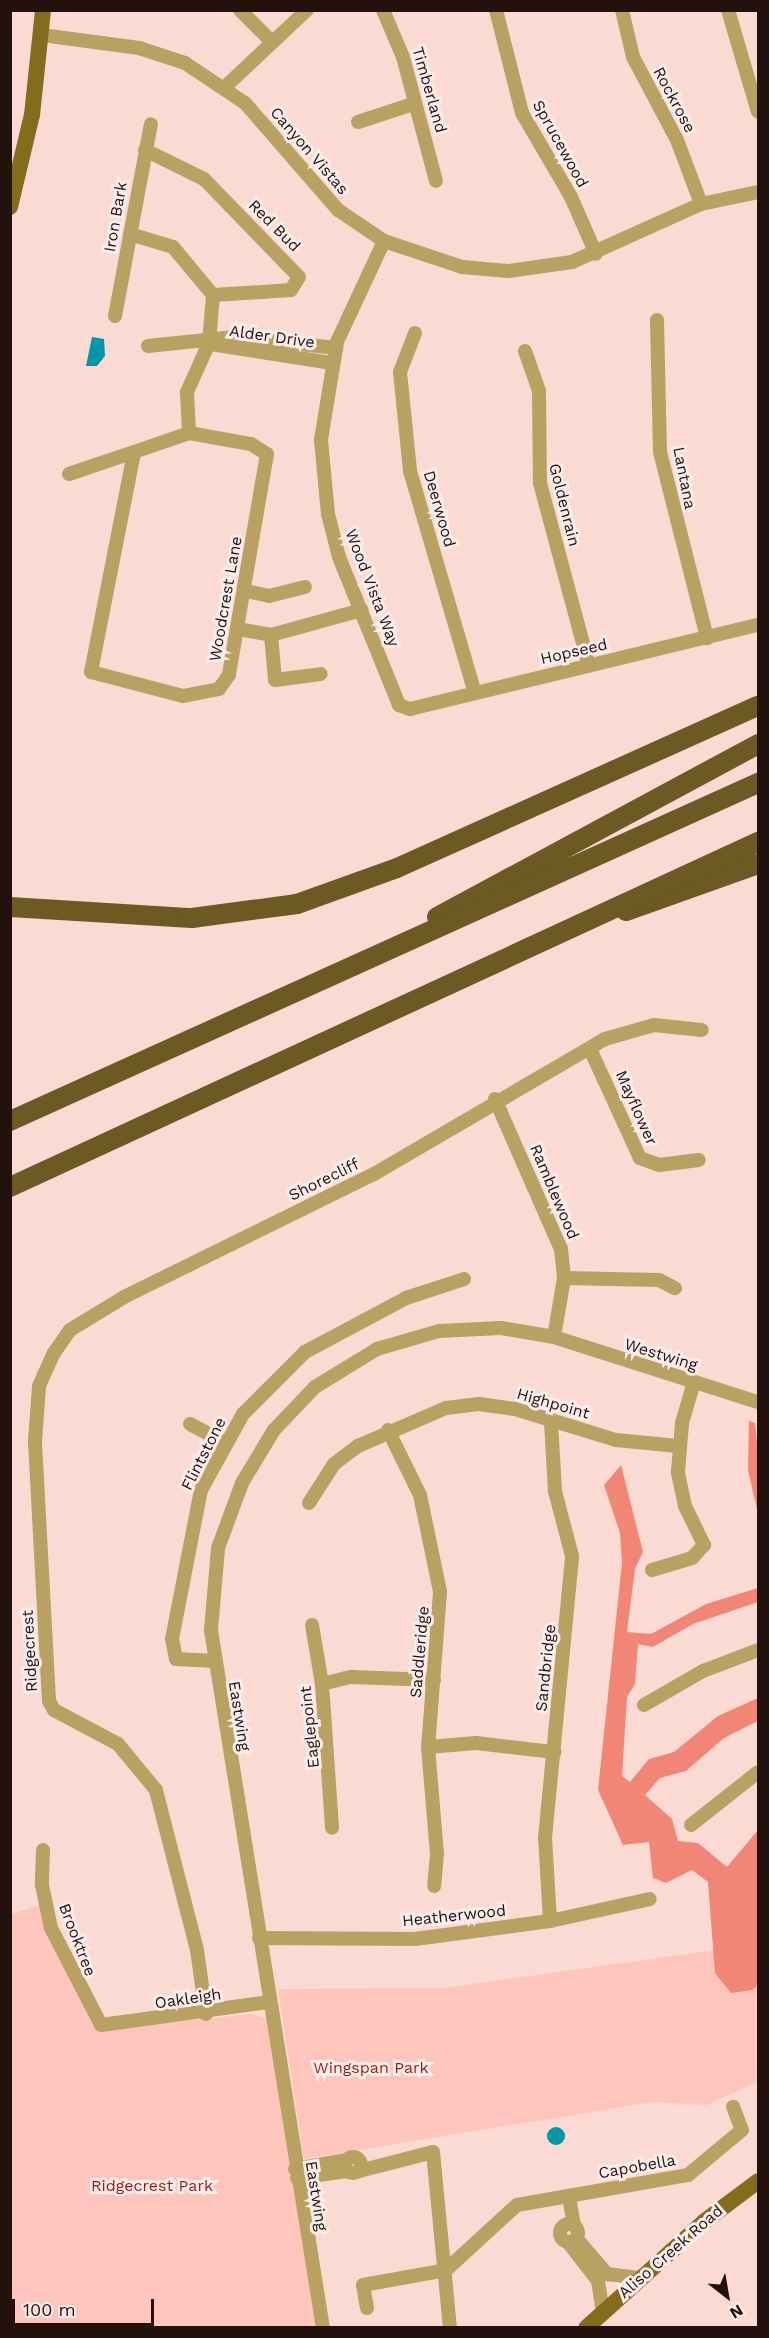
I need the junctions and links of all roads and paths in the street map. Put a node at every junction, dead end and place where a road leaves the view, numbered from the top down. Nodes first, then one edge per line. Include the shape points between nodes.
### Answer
1 (43, 10) edge
2 (240, 10) edge
3 (307, 10) edge
4 (383, 10) edge
5 (496, 10) edge
6 (622, 10) edge
7 (728, 10) edge
8 (42, 35) junction
9 (271, 41) junction
10 (226, 86) junction
11 (413, 104) junction
12 (759, 112) edge
13 (358, 122) dead end
14 (152, 124) dead end
15 (145, 150) junction
16 (436, 181) dead end
17 (759, 192) edge
18 (701, 204) junction
19 (10, 207) edge
20 (130, 234) junction
21 (384, 241) junction
22 (596, 254) junction
23 (213, 295) junction
24 (115, 316) dead end
25 (657, 320) dead end
26 (415, 333) dead end
27 (209, 343) junction
28 (148, 346) dead end
29 (336, 348) junction
30 (525, 351) dead end
31 (332, 363) junction
32 (189, 433) junction
33 (134, 452) junction
34 (69, 474) dead end
35 (305, 587) dead end
36 (246, 591) junction
37 (362, 610) junction
38 (759, 625) edge
39 (238, 629) junction
40 (271, 635) junction
41 (707, 638) junction
42 (589, 666) junction
43 (321, 674) dead end
44 (475, 693) junction
45 (399, 705) joint
46 (759, 706) edge
47 (759, 744) edge
48 (759, 783) edge
49 (759, 842) edge
50 (759, 864) edge
51 (10, 907) edge
52 (588, 919) junction
53 (702, 1030) dead end
54 (590, 1049) junction
55 (172, 1050) junction
56 (495, 1099) junction
57 (10, 1121) edge
58 (84, 1151) junction
59 (699, 1160) dead end
60 (10, 1181) edge
61 (10, 1187) edge
62 (564, 1278) junction
63 (464, 1279) dead end
64 (675, 1288) dead end
65 (554, 1337) junction
66 (694, 1382) junction
67 (758, 1401) edge
68 (551, 1421) junction
69 (190, 1424) dead end
70 (388, 1430) junction
71 (35, 1441) joint
72 (225, 1443) junction
73 (678, 1446) junction
74 (309, 1503) dead end
75 (652, 1570) dead end
76 (312, 1624) dead end
77 (759, 1650) edge
78 (214, 1661) junction
79 (434, 1680) junction
80 (322, 1684) junction
81 (644, 1705) dead end
82 (428, 1747) junction
83 (554, 1752) junction
84 (759, 1772) edge
85 (691, 1825) dead end
86 (332, 1828) dead end
87 (43, 1850) dead end
88 (434, 1886) dead end
89 (650, 1899) dead end
90 (550, 1921) junction
91 (259, 1938) junction
92 (269, 2002) junction
93 (206, 2014) junction
94 (111, 2025) joint
95 (734, 2107) dead end
96 (296, 2173) junction
97 (759, 2181) edge
98 (563, 2198) junction
99 (570, 2233) junction
100 (446, 2270) junction
101 (641, 2278) junction
102 (368, 2308) dead end
103 (603, 2312) junction
104 (323, 2328) edge
105 (450, 2328) edge
106 (586, 2328) edge

1 - 8 main road
2 - 9 street
3 - 9 street
4 - 11 street, Timberland via 403,57
5 - 22 street, Sprucewood via 522,113 571,197
6 - 18 street, Rockrose via 637,67 677,140
7 - 12 street
8 - 10 street, Canyon Vistas via 154,52
8 - 19 main road via 32,115
9 - 10 street
10 - 21 street, Canyon Vistas via 270,128 318,192
11 - 13 street
11 - 16 street, Timberland
14 - 15 street, Iron Bark
15 - 20 street, Iron Bark
15 - 23 street, Red Bud via 204,179 299,277 291,290
17 - 18 street, Canyon Vistas
18 - 22 street, Canyon Vistas
20 - 23 street via 173,247
20 - 24 street, Iron Bark
21 - 22 street, Canyon Vistas via 417,256 485,270 542,268
21 - 29 street, Wood Vista Way via 349,306
23 - 27 street
25 - 41 street, Lantana via 660,453
26 - 44 street, Deerwood via 400,372 410,471
27 - 28 street, Alder Drive
27 - 29 street, Alder Drive via 235,337
27 - 31 street, Alder Drive
27 - 32 street via 187,392
29 - 31 street, Wood Vista Way
30 - 42 street, Goldenrain via 539,391 540,483
31 - 37 street, Wood Vista Way via 323,405 322,475 339,557
32 - 33 street, Woodcrest Lane
32 - 36 street, Woodcrest Lane via 251,444 267,454
33 - 34 street, Woodcrest Lane
33 - 39 street, Woodcrest Lane via 91,672 183,696 201,696 226,682
35 - 36 street via 269,596
36 - 39 street, Woodcrest Lane
37 - 40 street
37 - 45 street, Wood Vista Way
38 - 41 street, Hopseed
39 - 40 street
40 - 43 street via 275,680
41 - 42 street, Hopseed
42 - 44 street, Hopseed
44 - 45 street, Hopseed via 410,709
46 - 51 highway via 397,868 297,904 192,918
47 - 55 highway via 530,871
48 - 55 highway
49 - 52 highway
50 - 52 highway via 657,904
52 - 58 highway
53 - 54 street, Shorecliff via 654,1025 605,1039
54 - 56 street, Shorecliff
54 - 59 street, Mayflower via 640,1158 659,1165
55 - 57 highway
56 - 62 street, Ramblewood via 550,1218
56 - 71 street, Shorecliff via 374,1174 124,1297 70,1330 39,1386
58 - 60 highway
58 - 61 highway
62 - 64 street via 659,1280
62 - 65 street, Ramblewood
63 - 72 street, Flintstone via 424,1289 305,1352 258,1396
65 - 66 street, Westwing
65 - 78 street, Eastwing via 476,1327 420,1335 377,1349 315,1387 255,1457 229,1513 211,1598
66 - 67 street, Westwing
66 - 73 street
68 - 70 street, Highpoint via 479,1404 419,1416
68 - 73 street, Highpoint via 616,1440
68 - 83 street, Sandbridge via 555,1491 572,1556
69 - 72 street
70 - 74 street, Highpoint via 334,1464
70 - 79 street, Saddleridge via 420,1495 438,1566 440,1639
71 - 93 street, Ridgecrest via 49,1701 54,1710 118,1744 156,1790 197,1950
72 - 78 street, Flintstone via 191,1526 172,1639 176,1659
73 - 75 street via 683,1499 704,1545 692,1558
76 - 80 street, Eaglepoint
77 - 81 street via 703,1671
78 - 91 street, Eastwing
79 - 80 street via 351,1677
79 - 82 street, Saddleridge
80 - 86 street, Eaglepoint
82 - 83 street via 477,1743
82 - 88 street, Saddleridge via 437,1854
83 - 90 street, Sandbridge via 544,1868
84 - 85 street
87 - 94 street, Brooktree via 42,1885 51,1928 94,2019
89 - 90 street, Heatherwood
90 - 91 street, Heatherwood via 415,1939
91 - 92 street, Eastwing
92 - 93 street, Oakleigh
92 - 96 street, Eastwing
93 - 94 street, Oakleigh
95 - 98 street, Capobella via 742,2130 688,2175
96 - 100 street via 433,2152
96 - 104 street, Eastwing
97 - 101 main road, Aliso Creek Road
98 - 99 street
98 - 100 street, Capobella via 516,2205
99 - 101 street via 608,2274
99 - 103 street via 598,2281
100 - 102 street via 363,2285
100 - 105 street
101 - 103 main road, Aliso Creek Road
103 - 106 main road, Aliso Creek Road

